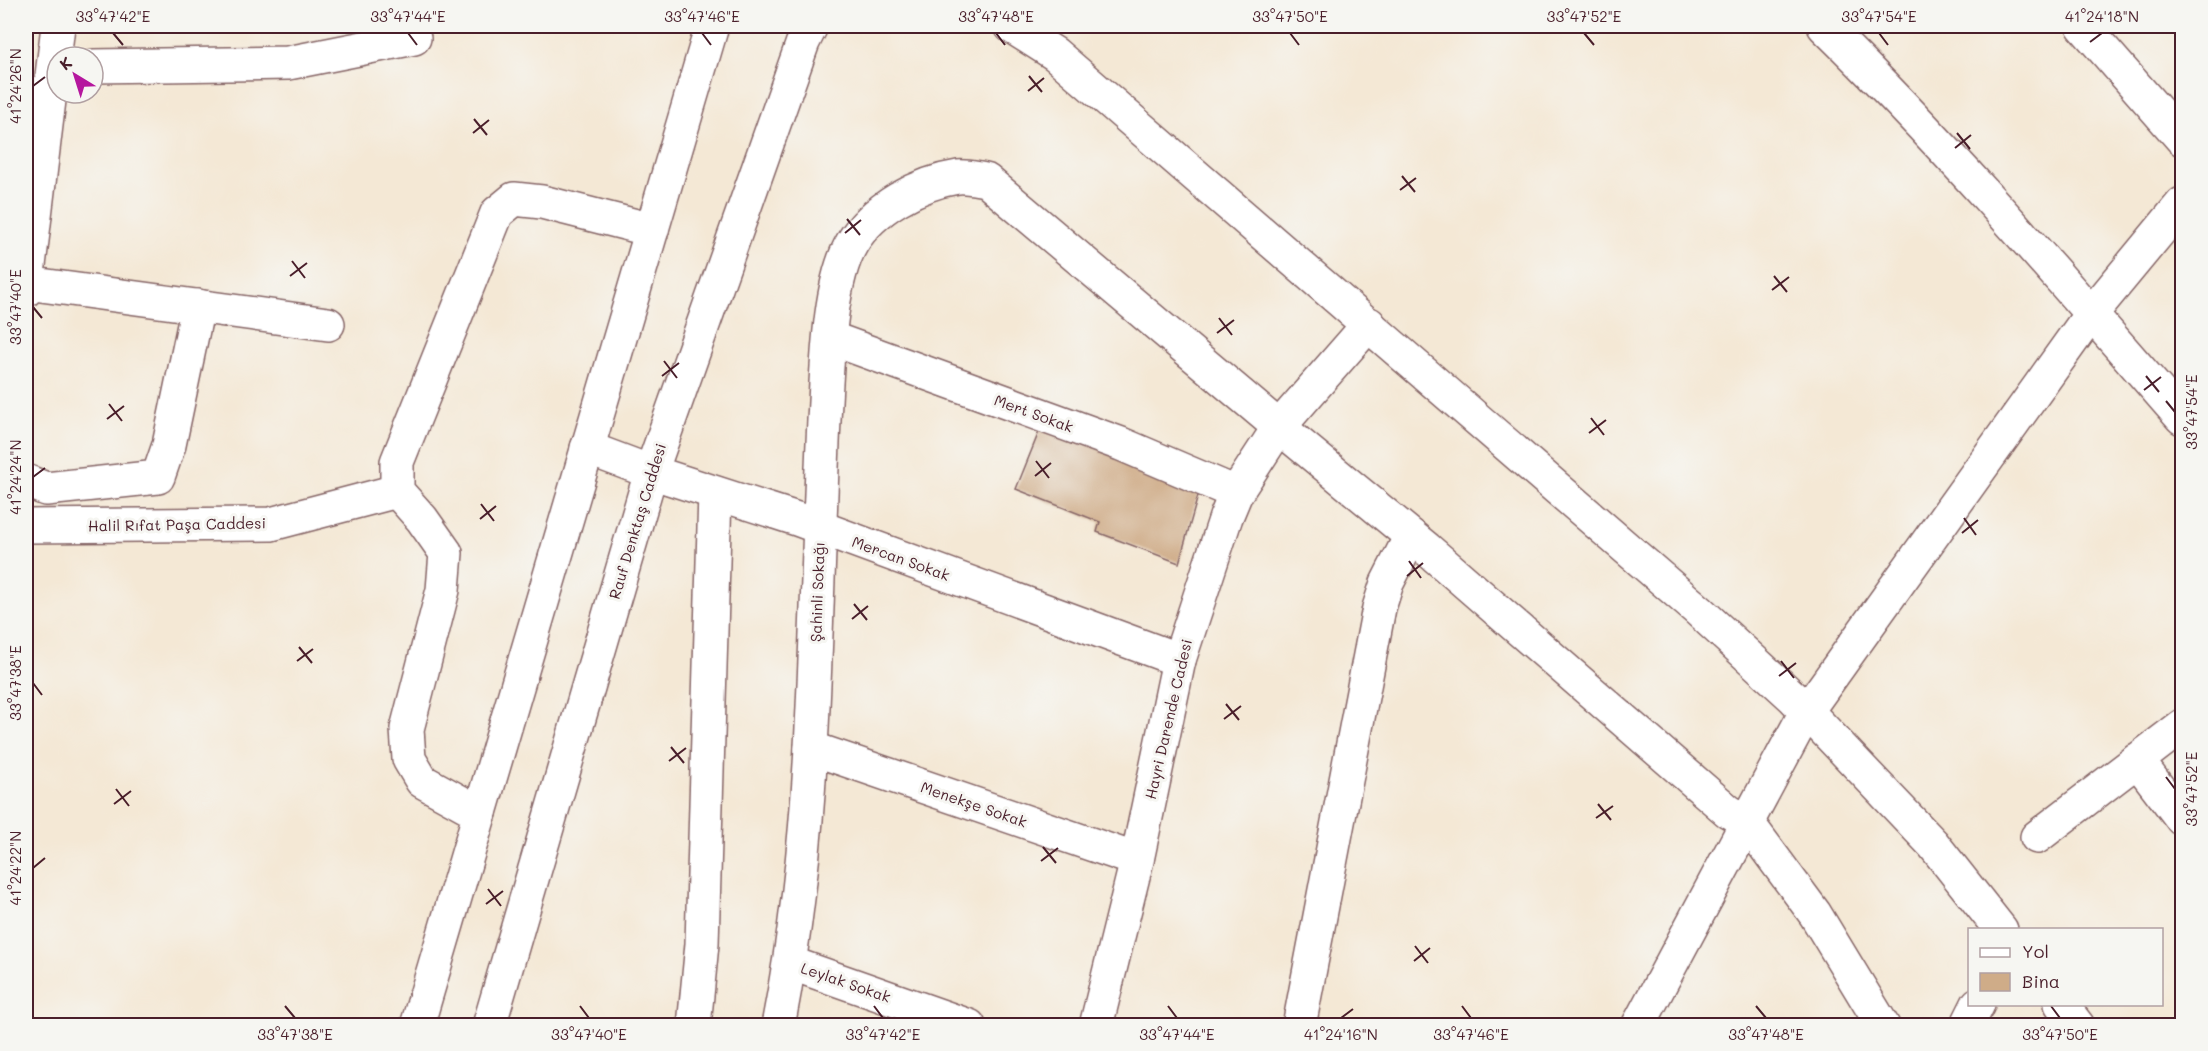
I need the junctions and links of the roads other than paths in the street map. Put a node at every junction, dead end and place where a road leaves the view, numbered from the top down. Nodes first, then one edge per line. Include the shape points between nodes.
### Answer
1 (58, 26) edge
2 (712, 26) edge
3 (811, 26) edge
4 (1824, 26) edge
5 (2083, 26) edge
6 (1022, 28) edge
7 (414, 38) dead end
8 (57, 45) edge
9 (105, 66) edge
10 (50, 105) edge
11 (2182, 139) edge
12 (2182, 204) edge
13 (652, 230) junction
14 (26, 284) edge
15 (26, 290) edge
16 (198, 306) junction
17 (2091, 314) junction
18 (328, 324) dead end
19 (1369, 324) junction
20 (830, 338) junction
21 (2182, 418) edge
22 (1279, 427) junction
23 (587, 448) junction
24 (651, 472) junction
25 (26, 482) edge
26 (397, 491) junction
27 (715, 493) junction
28 (1236, 494) junction
29 (26, 526) edge
30 (819, 527) junction
31 (1411, 536) junction
32 (1179, 660) junction
33 (1806, 712) junction
34 (2182, 726) edge
35 (812, 748) junction
36 (2138, 760) junction
37 (480, 813) junction
38 (2182, 819) edge
39 (1747, 822) junction
40 (2037, 837) dead end
41 (1137, 860) junction
42 (1999, 928) edge
43 (790, 963) junction
44 (1977, 1006) edge
45 (2062, 1006) edge
46 (417, 1026) edge
47 (489, 1026) edge
48 (693, 1026) edge
49 (778, 1026) edge
50 (969, 1026) edge
51 (1096, 1026) edge
52 (1299, 1026) edge
53 (1638, 1026) edge
54 (1884, 1026) edge
55 (1967, 1026) edge
56 (2078, 1026) edge

1 - 8 street
2 - 13 street
3 - 24 street, Rauf Denktaş Caddesi via 802,42
4 - 17 street via 1884,85
5 - 11 street
6 - 19 street
7 - 9 street via 288,63
10 - 14 street
12 - 17 street
13 - 23 street
13 - 26 street via 542,202 514,199 496,213 397,462
14 - 15 street
14 - 16 street
16 - 18 street
16 - 25 street via 169,445 158,477 46,489
17 - 21 street
17 - 33 street
19 - 22 street, Hayri Darende Cadesi
19 - 33 street via 1699,611
20 - 22 street, Şahinli Sokağı via 838,277 852,242 878,212 915,189 960,177 986,180
20 - 28 street, Mert Sokak via 1121,444
20 - 30 street, Şahinli Sokağı
22 - 28 street, Hayri Darende Cadesi
22 - 31 street, Şahinli Sokağı
23 - 24 street, Mercan Sokak
23 - 37 street
24 - 27 street, Mercan Sokak
24 - 47 street, Rauf Denktaş Caddesi
26 - 29 street, Halil Rıfat Paşa Caddesi via 271,524
26 - 37 street via 446,553 443,590 407,729 409,759 422,781
27 - 30 street, Mercan Sokak
27 - 48 street via 702,944
28 - 32 street, Hayri Darende Cadesi
30 - 32 street, Mercan Sokak
30 - 35 street, Şahinli Sokağı
31 - 39 street, Şahinli Sokağı via 1728,810
31 - 52 street via 1387,582 1380,608
32 - 41 street, Hayri Darende Cadesi
33 - 39 street
33 - 42 street via 1933,844
34 - 36 street
35 - 41 street, Menekşe Sokak
35 - 43 street, Şahinli Sokağı
36 - 38 street
36 - 40 street
37 - 46 street
39 - 53 street
39 - 54 street, Şahinli Sokağı via 1815,914
41 - 51 street, Hayri Darende Cadesi
43 - 49 street, Şahinli Sokağı
43 - 50 street, Leylak Sokak
44 - 55 street
45 - 56 street

